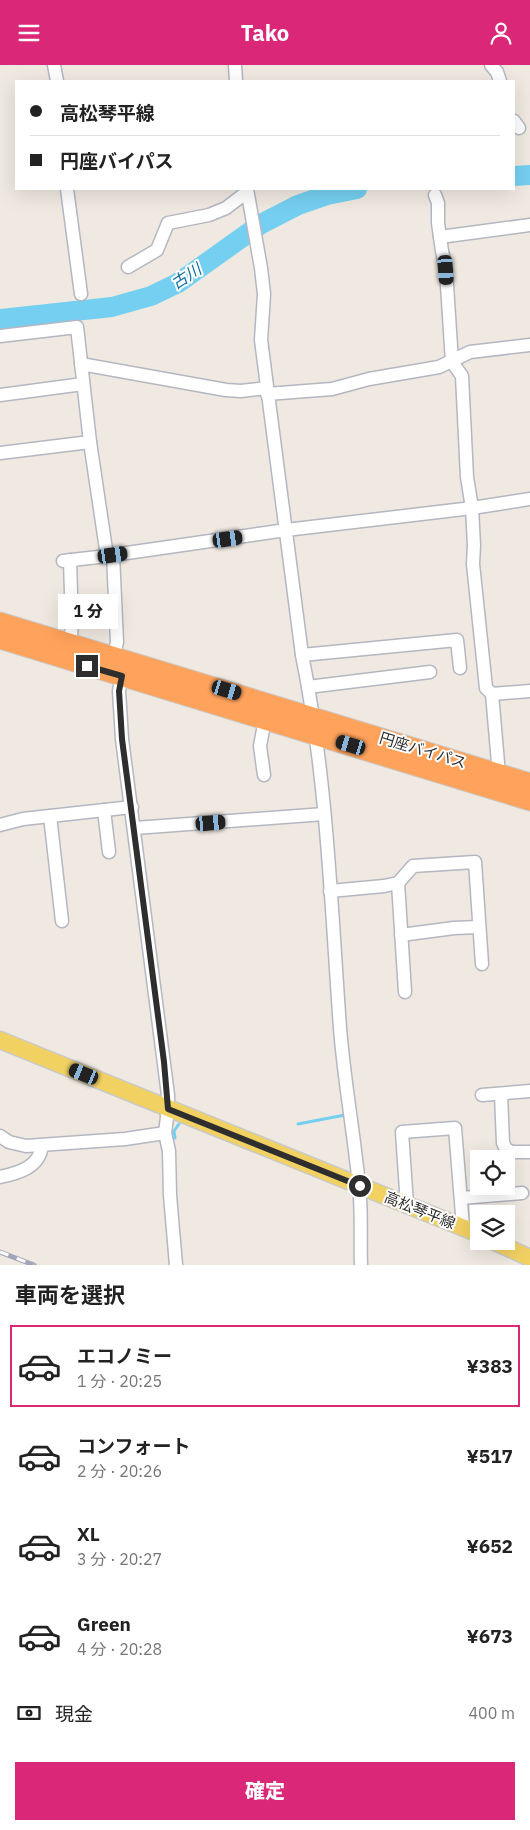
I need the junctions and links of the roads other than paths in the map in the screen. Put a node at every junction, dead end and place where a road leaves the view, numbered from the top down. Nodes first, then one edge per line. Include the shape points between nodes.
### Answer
1 (54, 65) edge
2 (235, 65) edge
3 (492, 65) edge
4 (57, 80) edge
5 (236, 80) edge
6 (500, 80) edge
7 (67, 190) edge
8 (247, 190) edge
9 (435, 195) dead end
10 (530, 225) edge
11 (440, 237) junction
12 (128, 267) dead end
13 (81, 294) dead end
14 (0, 336) edge
15 (530, 345) edge
16 (452, 362) junction
17 (81, 364) junction
18 (83, 384) junction
19 (267, 391) junction
20 (0, 395) edge
21 (90, 442) junction
22 (0, 453) edge
23 (530, 499) edge
24 (472, 508) junction
25 (286, 530) junction
26 (110, 556) junction
27 (0, 622) edge
28 (0, 639) edge
29 (70, 642) junction
30 (114, 655) junction
31 (302, 655) junction
32 (460, 668) dead end
33 (430, 672) dead end
34 (122, 676) junction
35 (308, 687) junction
36 (530, 691) edge
37 (492, 694) junction
38 (265, 719) junction
39 (314, 725) junction
40 (499, 774) junction
41 (264, 775) dead end
42 (530, 783) edge
43 (530, 801) edge
44 (132, 807) junction
45 (104, 810) junction
46 (324, 814) junction
47 (50, 816) junction
48 (0, 825) edge
49 (135, 829) junction
50 (109, 853) dead end
51 (398, 883) junction
52 (330, 891) junction
53 (62, 921) dead end
54 (480, 927) junction
55 (401, 935) junction
56 (482, 964) dead end
57 (405, 992) dead end
58 (0, 1040) edge
59 (530, 1091) edge
60 (501, 1094) junction
61 (482, 1095) dead end
62 (168, 1109) junction
63 (165, 1133) junction
64 (0, 1136) edge
65 (42, 1145) junction
66 (530, 1152) edge
67 (0, 1177) edge
68 (360, 1186) junction
69 (522, 1193) dead end
70 (461, 1198) junction
71 (407, 1205) junction
72 (463, 1227) junction
73 (470, 1230) edge
74 (509, 1250) edge
75 (524, 1259) edge
76 (176, 1265) edge
77 (361, 1265) edge

1 - 4 street
2 - 5 street
3 - 6 street
7 - 13 street
8 - 12 street via 226,208 209,215 168,223 157,250
8 - 19 street via 264,294 260,340
9 - 11 street
10 - 11 street
11 - 16 street via 446,270
14 - 17 street via 78,327
15 - 16 street via 470,352
16 - 19 street via 332,389
16 - 24 street via 462,377 467,477
17 - 18 street
17 - 19 street via 226,390
18 - 20 street
18 - 21 street
19 - 25 street
21 - 22 street
21 - 26 street
23 - 24 street
24 - 25 street
24 - 37 street via 473,564 486,688
25 - 26 street
25 - 31 street
26 - 29 street via 67,561 72,626
26 - 30 street via 117,642
27 - 29 highway, 円座バイパス
28 - 34 highway, 円座バイパス
29 - 30 highway, 円座バイパス
30 - 34 highway
30 - 39 highway, 円座バイパス
31 - 32 street via 457,640
31 - 35 street
33 - 35 street
34 - 38 highway, 円座バイパス
34 - 44 street via 119,691
35 - 39 street
36 - 37 street
37 - 40 street
38 - 39 highway, 円座バイパス
38 - 41 street via 260,746
39 - 40 highway, 円座バイパス
39 - 43 highway, 円座バイパス
39 - 46 street
40 - 42 highway, 円座バイパス
44 - 45 street
44 - 49 street
45 - 47 street
45 - 50 street
46 - 49 street
46 - 52 street
47 - 48 street
47 - 53 street
49 - 62 street
51 - 52 street
51 - 54 street via 413,865 475,862
51 - 55 street
52 - 68 street via 341,1037
54 - 55 street
54 - 56 street
55 - 57 street
58 - 62 main road, 高松琴平線
59 - 60 street
60 - 61 street
60 - 66 street via 506,1149
62 - 63 street
62 - 68 main road, 高松琴平線
63 - 65 street
63 - 76 street
64 - 65 street via 26,1146
65 - 67 street via 41,1153 32,1165
68 - 71 main road, 高松琴平線
68 - 77 street
69 - 70 street
70 - 71 street via 455,1128 402,1132
70 - 72 street
71 - 72 main road, 高松琴平線
72 - 73 main road, 高松琴平線
74 - 75 main road

